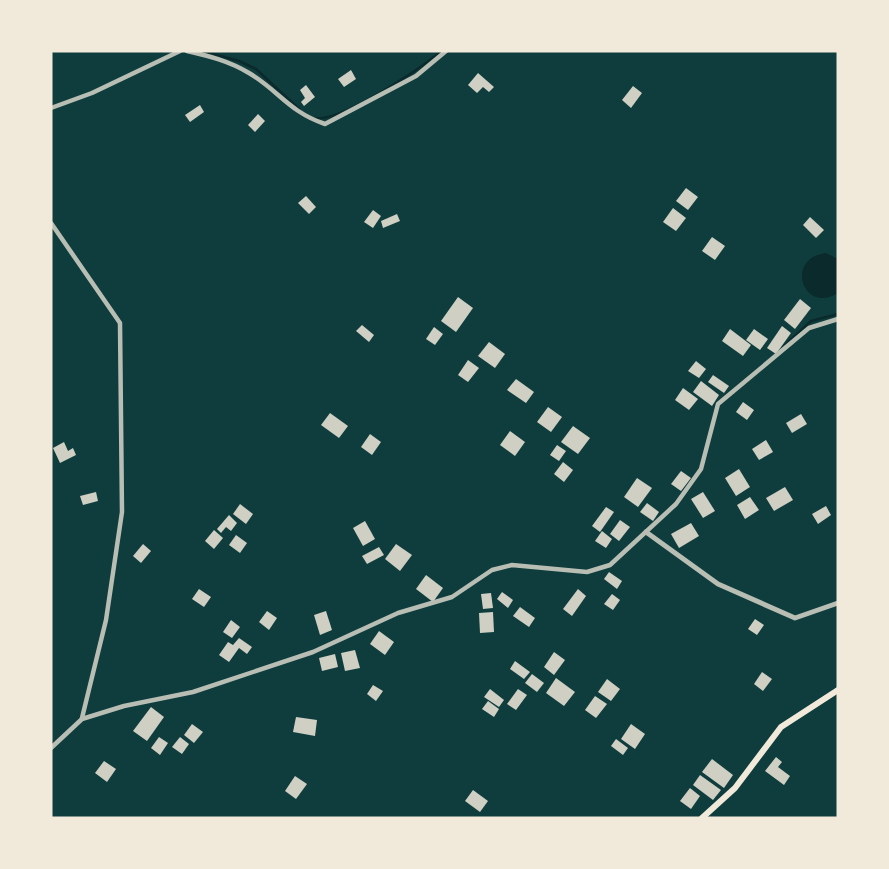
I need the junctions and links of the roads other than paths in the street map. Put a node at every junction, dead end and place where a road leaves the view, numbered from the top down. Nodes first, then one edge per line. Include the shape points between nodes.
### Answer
1 (180, 51) edge
2 (187, 51) edge
3 (446, 51) edge
4 (51, 108) edge
5 (51, 223) edge
6 (838, 318) edge
7 (646, 532) junction
8 (838, 603) edge
9 (838, 690) edge
10 (82, 719) junction
11 (51, 748) edge
12 (702, 818) edge

1 - 4 street
2 - 3 street via 216,57 250,73 306,117 325,124 416,76
5 - 10 street via 120,323 122,512 106,620
6 - 7 street via 809,328 718,404 701,469 676,504
7 - 8 street via 718,584 795,618
7 - 10 street via 610,565 587,572 512,565 492,570 452,597 398,613 313,652 193,692
9 - 12 main road via 780,727 735,788
10 - 11 street

